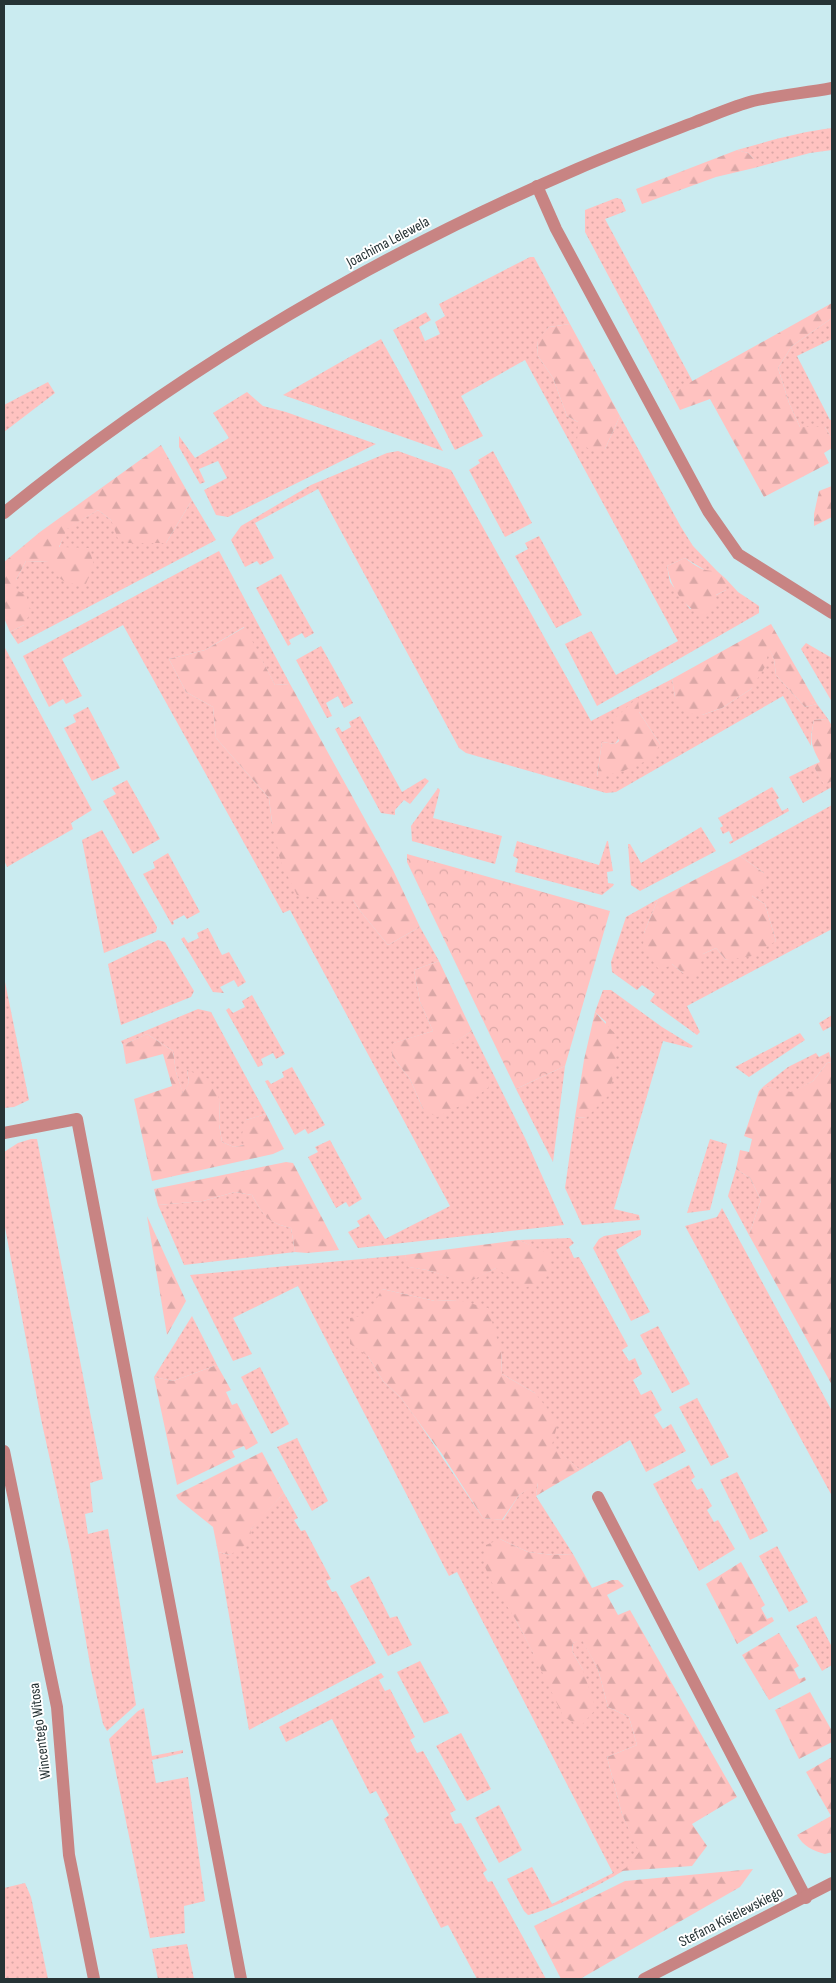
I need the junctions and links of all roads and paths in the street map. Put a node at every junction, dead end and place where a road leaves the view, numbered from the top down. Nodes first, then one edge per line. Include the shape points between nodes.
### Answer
1 (832, 88) edge
2 (537, 186) junction
3 (4, 513) edge
4 (832, 613) edge
5 (4, 1133) edge
6 (4, 1452) edge
7 (598, 1497) dead end
8 (832, 1883) edge
9 (806, 1898) junction
10 (94, 1979) edge
11 (241, 1979) edge
12 (644, 1979) edge

1 - 2 street, Joachima Lelewela via 752,102 608,155
2 - 3 street, Joachima Lelewela via 380,264 283,319 178,384 48,477
2 - 4 street via 556,229 708,511 738,554
5 - 11 street via 77,1119
6 - 10 street, Wincentego Witosa via 56,1707 69,1855
7 - 9 street
8 - 9 street, Stefana Kisielewskiego
9 - 12 street, Stefana Kisielewskiego

